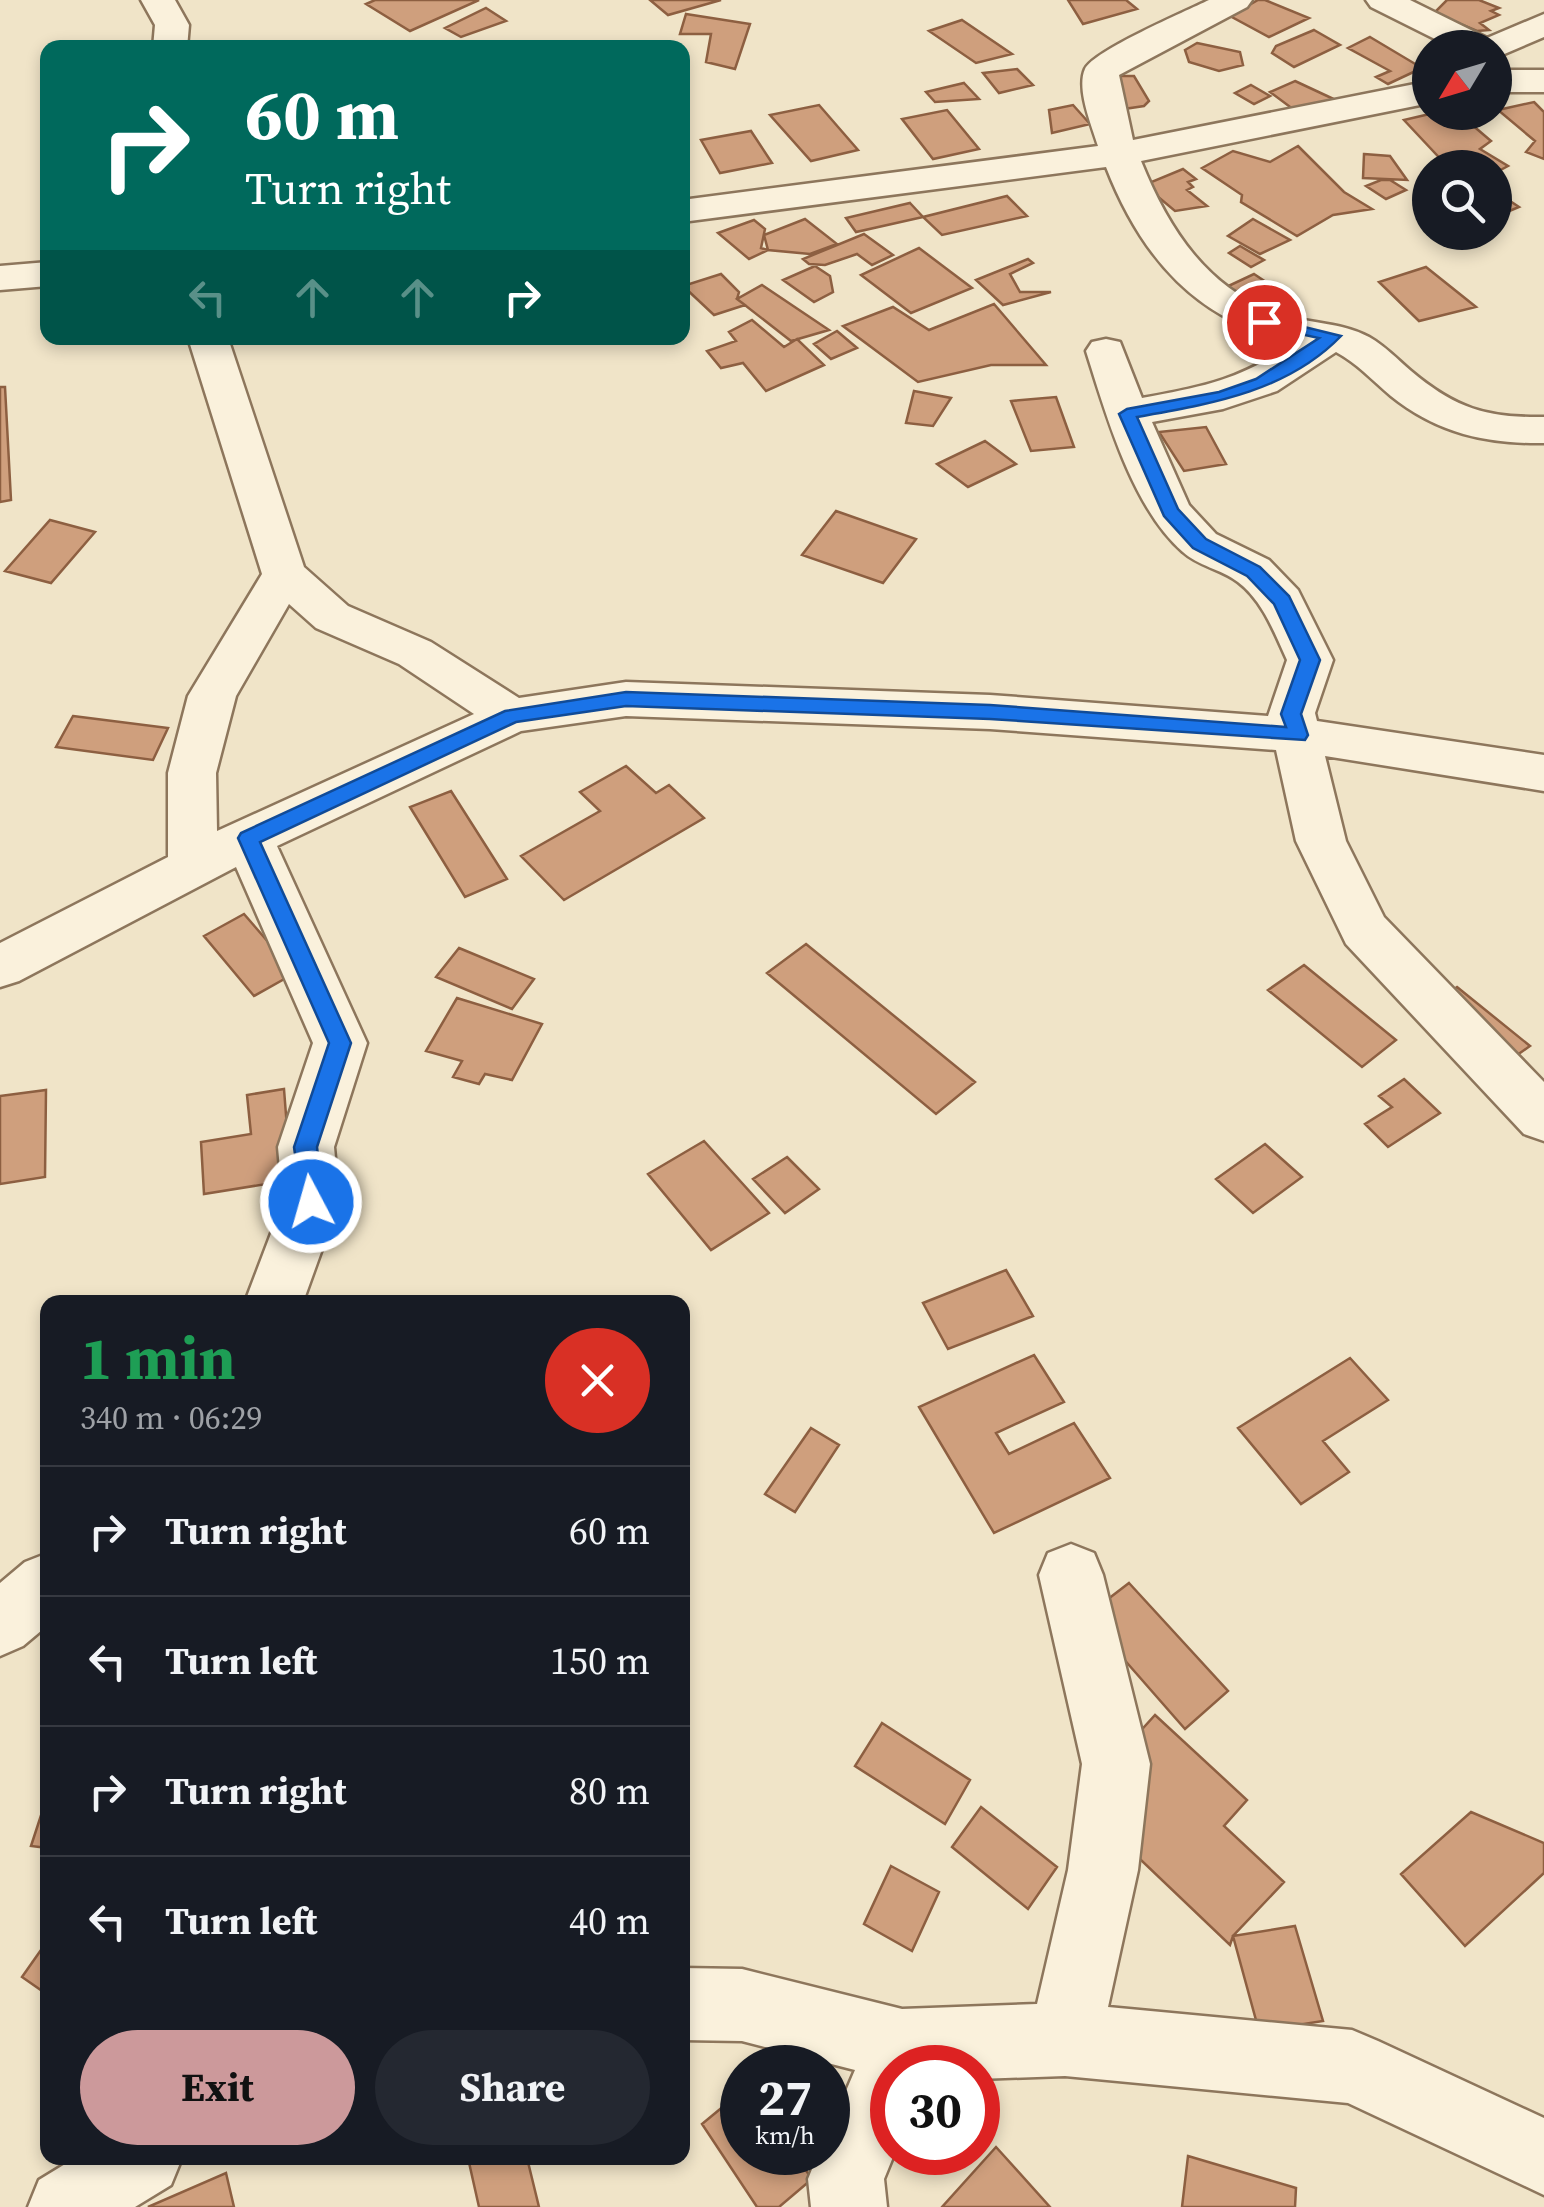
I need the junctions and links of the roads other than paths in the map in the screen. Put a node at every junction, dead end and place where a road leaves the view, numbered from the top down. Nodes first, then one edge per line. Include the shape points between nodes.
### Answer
1 (158, 0) edge
2 (1235, 0) edge
3 (1383, 0) edge
4 (1544, 24) edge
5 (1444, 30) edge
6 (1512, 39) edge
7 (171, 40) edge
8 (1512, 81) edge
9 (1544, 81) edge
10 (1412, 96) edge
11 (1118, 154) junction
12 (690, 210) edge
13 (40, 275) edge
14 (0, 278) edge
15 (1333, 336) junction
16 (210, 345) edge
17 (1106, 351) dead end
18 (1127, 414) junction
19 (1544, 430) edge
20 (284, 574) junction
21 (512, 716) junction
22 (1298, 735) junction
23 (1544, 772) edge
24 (248, 838) junction
25 (193, 868) junction
26 (0, 967) edge
27 (1544, 1118) edge
28 (277, 1295) edge
29 (1071, 1575) dead end
30 (40, 1591) edge
31 (0, 1624) edge
32 (690, 2004) edge
33 (1065, 2039) junction
34 (898, 2045) edge
35 (925, 2045) edge
36 (870, 2123) edge
37 (1544, 2157) edge
38 (133, 2165) edge
39 (66, 2207) edge
40 (849, 2207) edge

1 - 7 street via 172,25
2 - 11 street via 1101,71 1099,92
3 - 5 street
4 - 6 street
8 - 9 street
10 - 11 street
11 - 12 street
11 - 15 street via 1185,271 1264,322
13 - 14 street
15 - 18 street via 1262,382
15 - 19 street via 1357,347 1449,420 1499,432
16 - 20 street
17 - 18 street
18 - 22 street via 1170,512 1200,544 1253,572 1282,601 1310,660 1291,714
20 - 21 street via 332,617 415,652
20 - 25 street via 212,696 192,773
21 - 22 street via 626,699 746,701
21 - 24 street
22 - 23 street
22 - 27 street via 1321,842 1364,930
24 - 25 street
24 - 28 street via 340,1043 306,1147 311,1202
25 - 26 street
29 - 33 street via 1116,1764 1103,1870
30 - 31 street
32 - 34 street via 742,2005
33 - 35 street
33 - 37 street via 1352,2067
36 - 40 street via 846,2180
38 - 39 street

